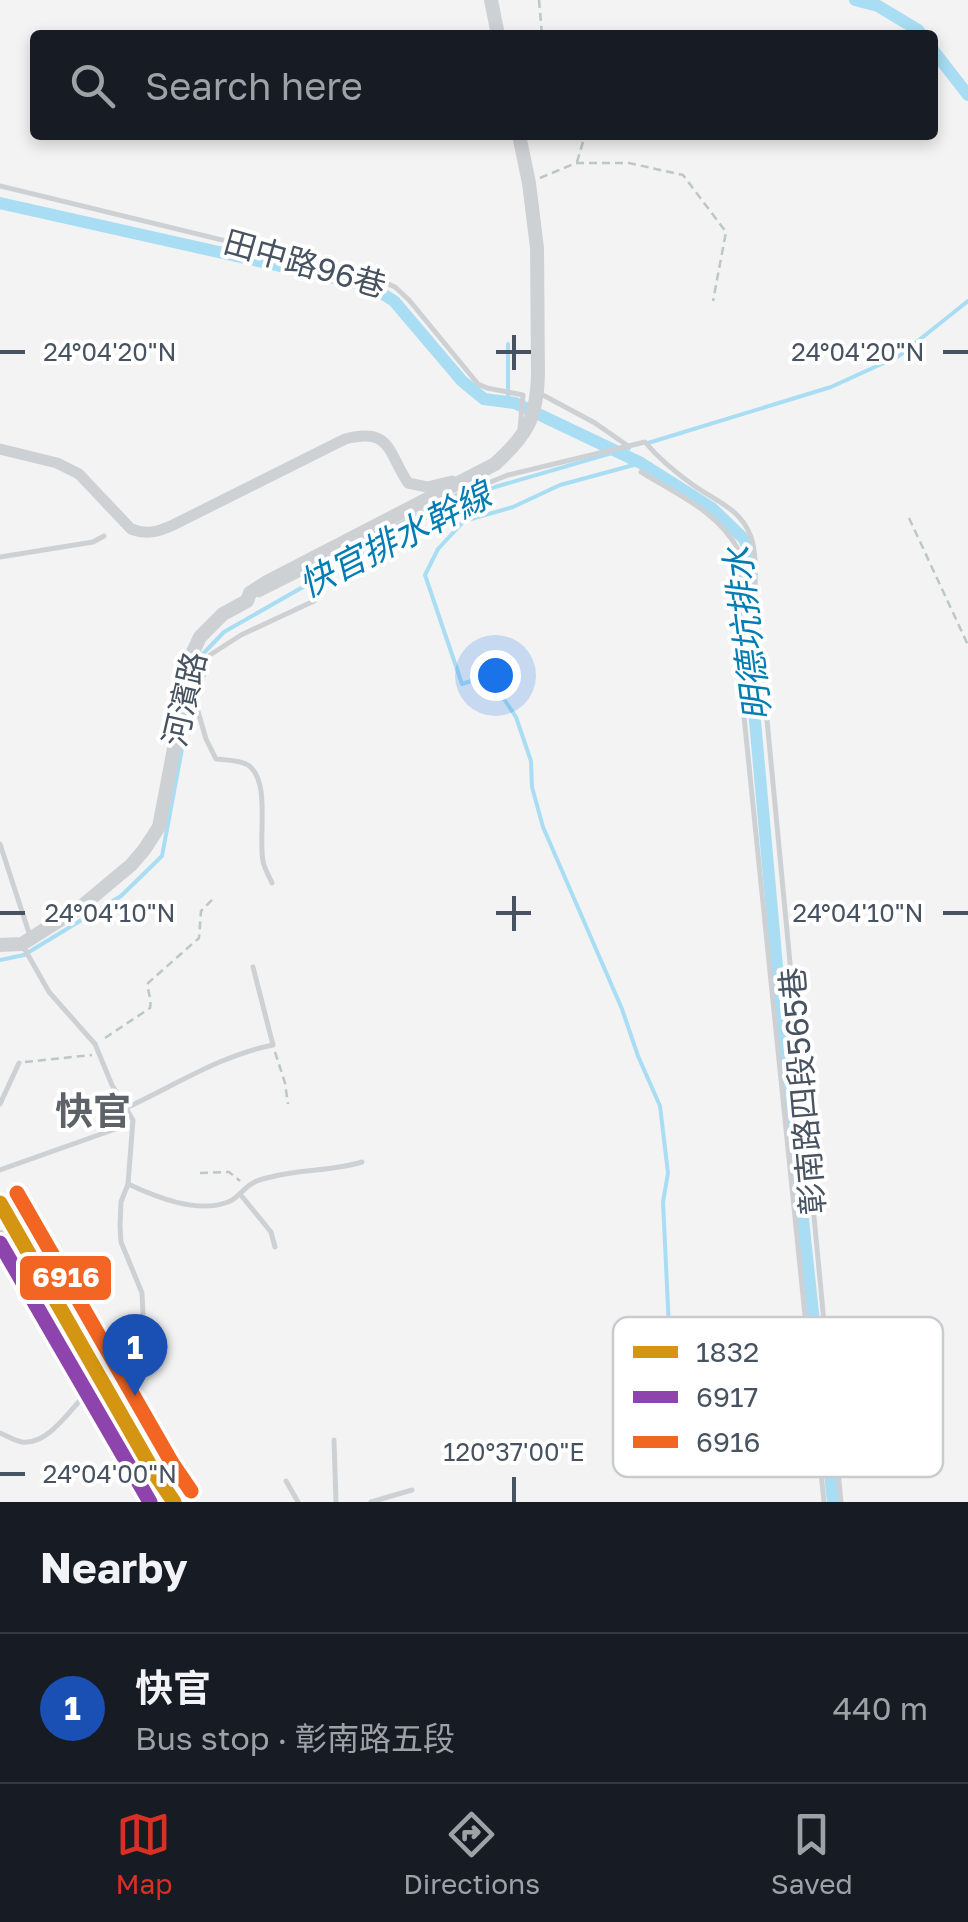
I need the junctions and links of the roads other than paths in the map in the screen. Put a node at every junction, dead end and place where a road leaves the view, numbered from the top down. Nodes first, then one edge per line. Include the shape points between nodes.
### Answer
1 (491, 0) edge
2 (497, 30) edge
3 (520, 140) edge
4 (0, 186) edge
5 (538, 392) junction
6 (519, 442) junction
7 (628, 446) junction
8 (0, 449) edge
9 (641, 472) dead end
10 (463, 479) junction
11 (104, 536) dead end
12 (0, 556) edge
13 (739, 563) junction
14 (755, 563) junction
15 (314, 600) dead end
16 (247, 601) junction
17 (194, 704) junction
18 (178, 720) junction
19 (0, 844) edge
20 (272, 884) dead end
21 (27, 942) junction
22 (0, 945) edge
23 (253, 967) dead end
24 (19, 1063) road end
25 (0, 1104) edge
26 (126, 1108) junction
27 (122, 1127) dead end
28 (362, 1162) dead end
29 (0, 1170) edge
30 (128, 1184) junction
31 (240, 1194) junction
32 (0, 1202) edge
33 (0, 1240) edge
34 (274, 1247) dead end
35 (805, 1317) edge
36 (824, 1317) edge
37 (104, 1383) junction
38 (87, 1393) junction
39 (0, 1433) edge
40 (334, 1440) dead end
41 (821, 1477) edge
42 (840, 1477) edge
43 (286, 1482) dead end
44 (412, 1490) dead end
45 (153, 1502) edge
46 (174, 1502) edge
47 (298, 1502) edge
48 (336, 1502) edge
49 (371, 1502) edge
50 (824, 1502) edge
51 (842, 1502) edge

1 - 2 street
3 - 5 street via 537,248
4 - 6 lane, 田中路96巷 via 394,287 478,384 523,394
5 - 6 street
5 - 7 lane
6 - 10 street, 河濱路 via 495,464
7 - 14 lane, 彰南路四段565巷 via 646,442 659,459 742,518
7 - 16 lane via 508,475 458,495
8 - 10 street via 79,474 141,533 173,525 360,435 385,442 408,483 427,487
9 - 13 lane via 712,516 730,533
10 - 16 street, 河濱路 via 267,582
11 - 12 lane
13 - 14 lane
13 - 35 lane via 741,686
14 - 36 lane, 彰南路四段565巷
15 - 17 lane via 210,656
16 - 18 street, 河濱路 via 200,637
17 - 18 lane
17 - 20 lane via 216,759 242,762 257,777 262,862
18 - 21 street, 河濱路 via 158,826 144,850 82,906
19 - 21 lane
21 - 22 street
21 - 26 lane via 50,992 95,1044
23 - 26 lane via 273,1046 218,1063
24 - 25 lane
26 - 30 lane via 133,1120
27 - 29 lane
28 - 31 lane via 282,1174
30 - 31 lane via 194,1205 231,1202
30 - 37 lane via 121,1242 142,1293 144,1336 131,1364
31 - 34 lane
32 - 37 main road
33 - 38 main road
37 - 46 main road
38 - 39 lane via 36,1441
38 - 45 main road
40 - 48 lane
41 - 50 lane
42 - 51 lane, 彰南路四段565巷
43 - 47 lane
44 - 49 lane

